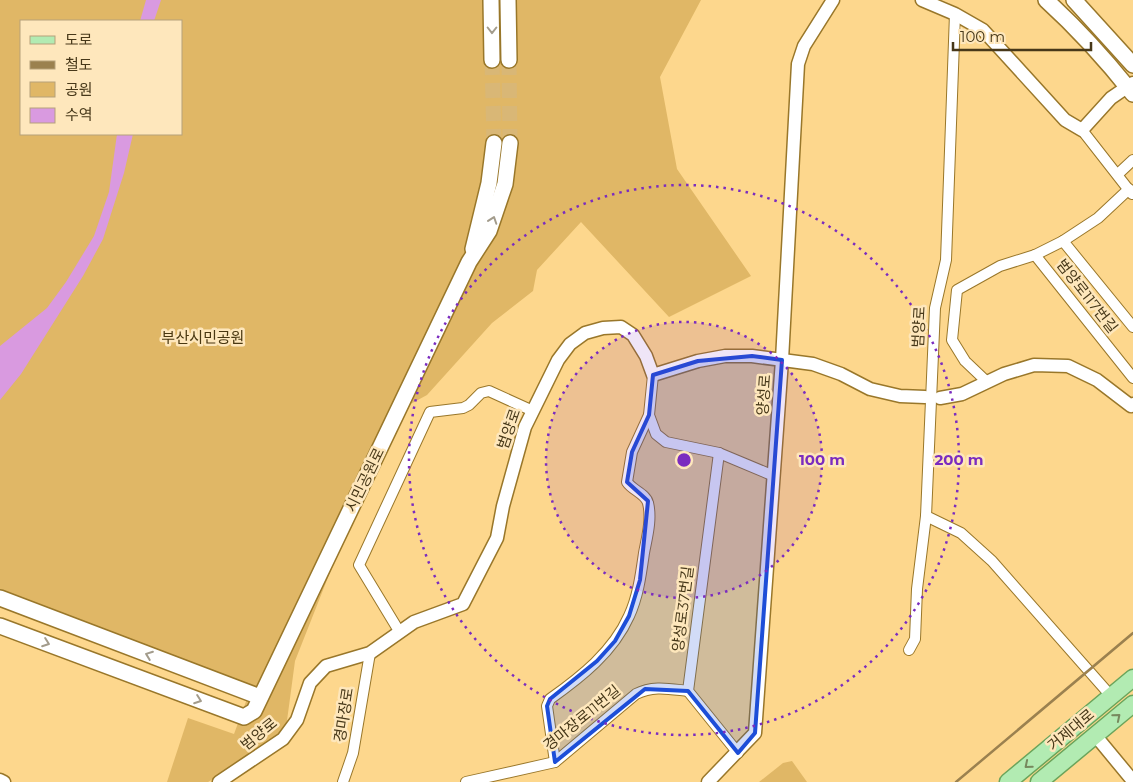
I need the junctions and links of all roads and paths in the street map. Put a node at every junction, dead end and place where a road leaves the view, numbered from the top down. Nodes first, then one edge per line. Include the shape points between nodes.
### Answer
1 (492, 0) edge
2 (508, 0) edge
3 (833, 0) edge
4 (922, 0) edge
5 (1046, 0) edge
6 (1074, 0) edge
7 (955, 14) junction
8 (492, 60) tunnel mouth
9 (509, 60) tunnel mouth
10 (1133, 65) edge
11 (1131, 88) edge
12 (1082, 130) junction
13 (494, 143) tunnel mouth
14 (510, 143) tunnel mouth
15 (1133, 160) edge
16 (1118, 174) junction
17 (1131, 192) edge
18 (1063, 240) junction
19 (1036, 255) junction
20 (470, 262) junction
21 (940, 288) junction
22 (957, 290) junction
23 (1133, 327) edge
24 (782, 360) junction
25 (653, 375) junction
26 (1133, 378) edge
27 (986, 381) junction
28 (925, 397) dead end
29 (940, 398) dead end
30 (1133, 404) edge
31 (533, 410) junction
32 (649, 415) junction
33 (719, 453) junction
34 (774, 476) junction
35 (926, 516) junction
36 (0, 598) edge
37 (0, 626) edge
38 (399, 631) junction
39 (909, 650) dead end
40 (370, 652) junction
41 (1133, 678) edge
42 (688, 691) junction
43 (1111, 696) junction
44 (260, 697) junction
45 (1133, 704) edge
46 (1095, 735) junction
47 (738, 753) junction
48 (555, 762) junction
49 (0, 780) edge
50 (4, 782) edge
51 (219, 782) edge
52 (343, 782) edge
53 (466, 782) edge
54 (708, 782) edge
55 (1008, 782) edge
56 (1039, 782) edge
57 (1133, 782) edge

1 -> 8 main road
2 - 9 main road
3 - 24 street, 양성로 via 804,46 798,64
4 - 7 street
5 - 11 main road
6 - 10 main road
7 - 12 street via 983,30 1065,120
7 - 21 street, 범양로 via 946,260
11 - 12 street via 1111,98
12 - 16 street
13 - 20 main road, 시민공원로 via 489,183
20 -> 14 main road, 시민공원로 via 489,231 505,184
15 - 16 street
16 - 17 street
17 - 18 street
18 - 19 street
18 - 23 street
19 - 22 street via 1000,266
19 - 26 street, 범양로117번길
20 - 44 main road, 시민공원로
21 - 22 street
21 - 35 street, 범양로 via 935,308
22 - 27 street via 952,340 965,361
24 - 25 street via 725,356
24 - 28 street via 813,364 870,389 900,396
24 - 34 street, 양성로
25 - 31 street, 범양로 via 633,335 621,327 603,328 570,344 558,360
25 - 32 street
27 - 29 street via 962,394
27 - 30 street via 1034,365 1068,366 1097,380 1131,406
31 - 38 street, 범양로 via 525,427 497,538 463,604
31 - 38 street via 489,391 480,393 463,408 430,412 359,565
32 - 33 street via 656,434 666,442
32 - 48 street via 632,452 627,482 648,502 649,524 640,580 629,616 615,641 597,662 550,699 547,706
33 - 34 street
33 - 42 street, 양성로37번길
34 - 47 street, 양성로 via 755,733
35 - 39 street, 범양로 via 915,639
35 - 43 street via 961,533 992,561
44 -> 36 main road
37 -> 44 main road, 시민공원로 via 244,717 254,711
38 - 40 street, 범양로
40 - 51 street, 범양로 via 326,666 310,683 297,720 283,739
40 - 52 street, 경마장로 via 353,753
41 - 43 main road, 거제대로
42 - 47 street
42 - 48 street, 경마장로11번길 via 645,689
43 -> 55 main road, 거제대로
46 -> 45 main road, 거제대로
46 - 56 main road, 거제대로
46 - 57 street
47 - 54 street, 양성로
48 - 53 street, 경마장로11번길
49 - 50 street

